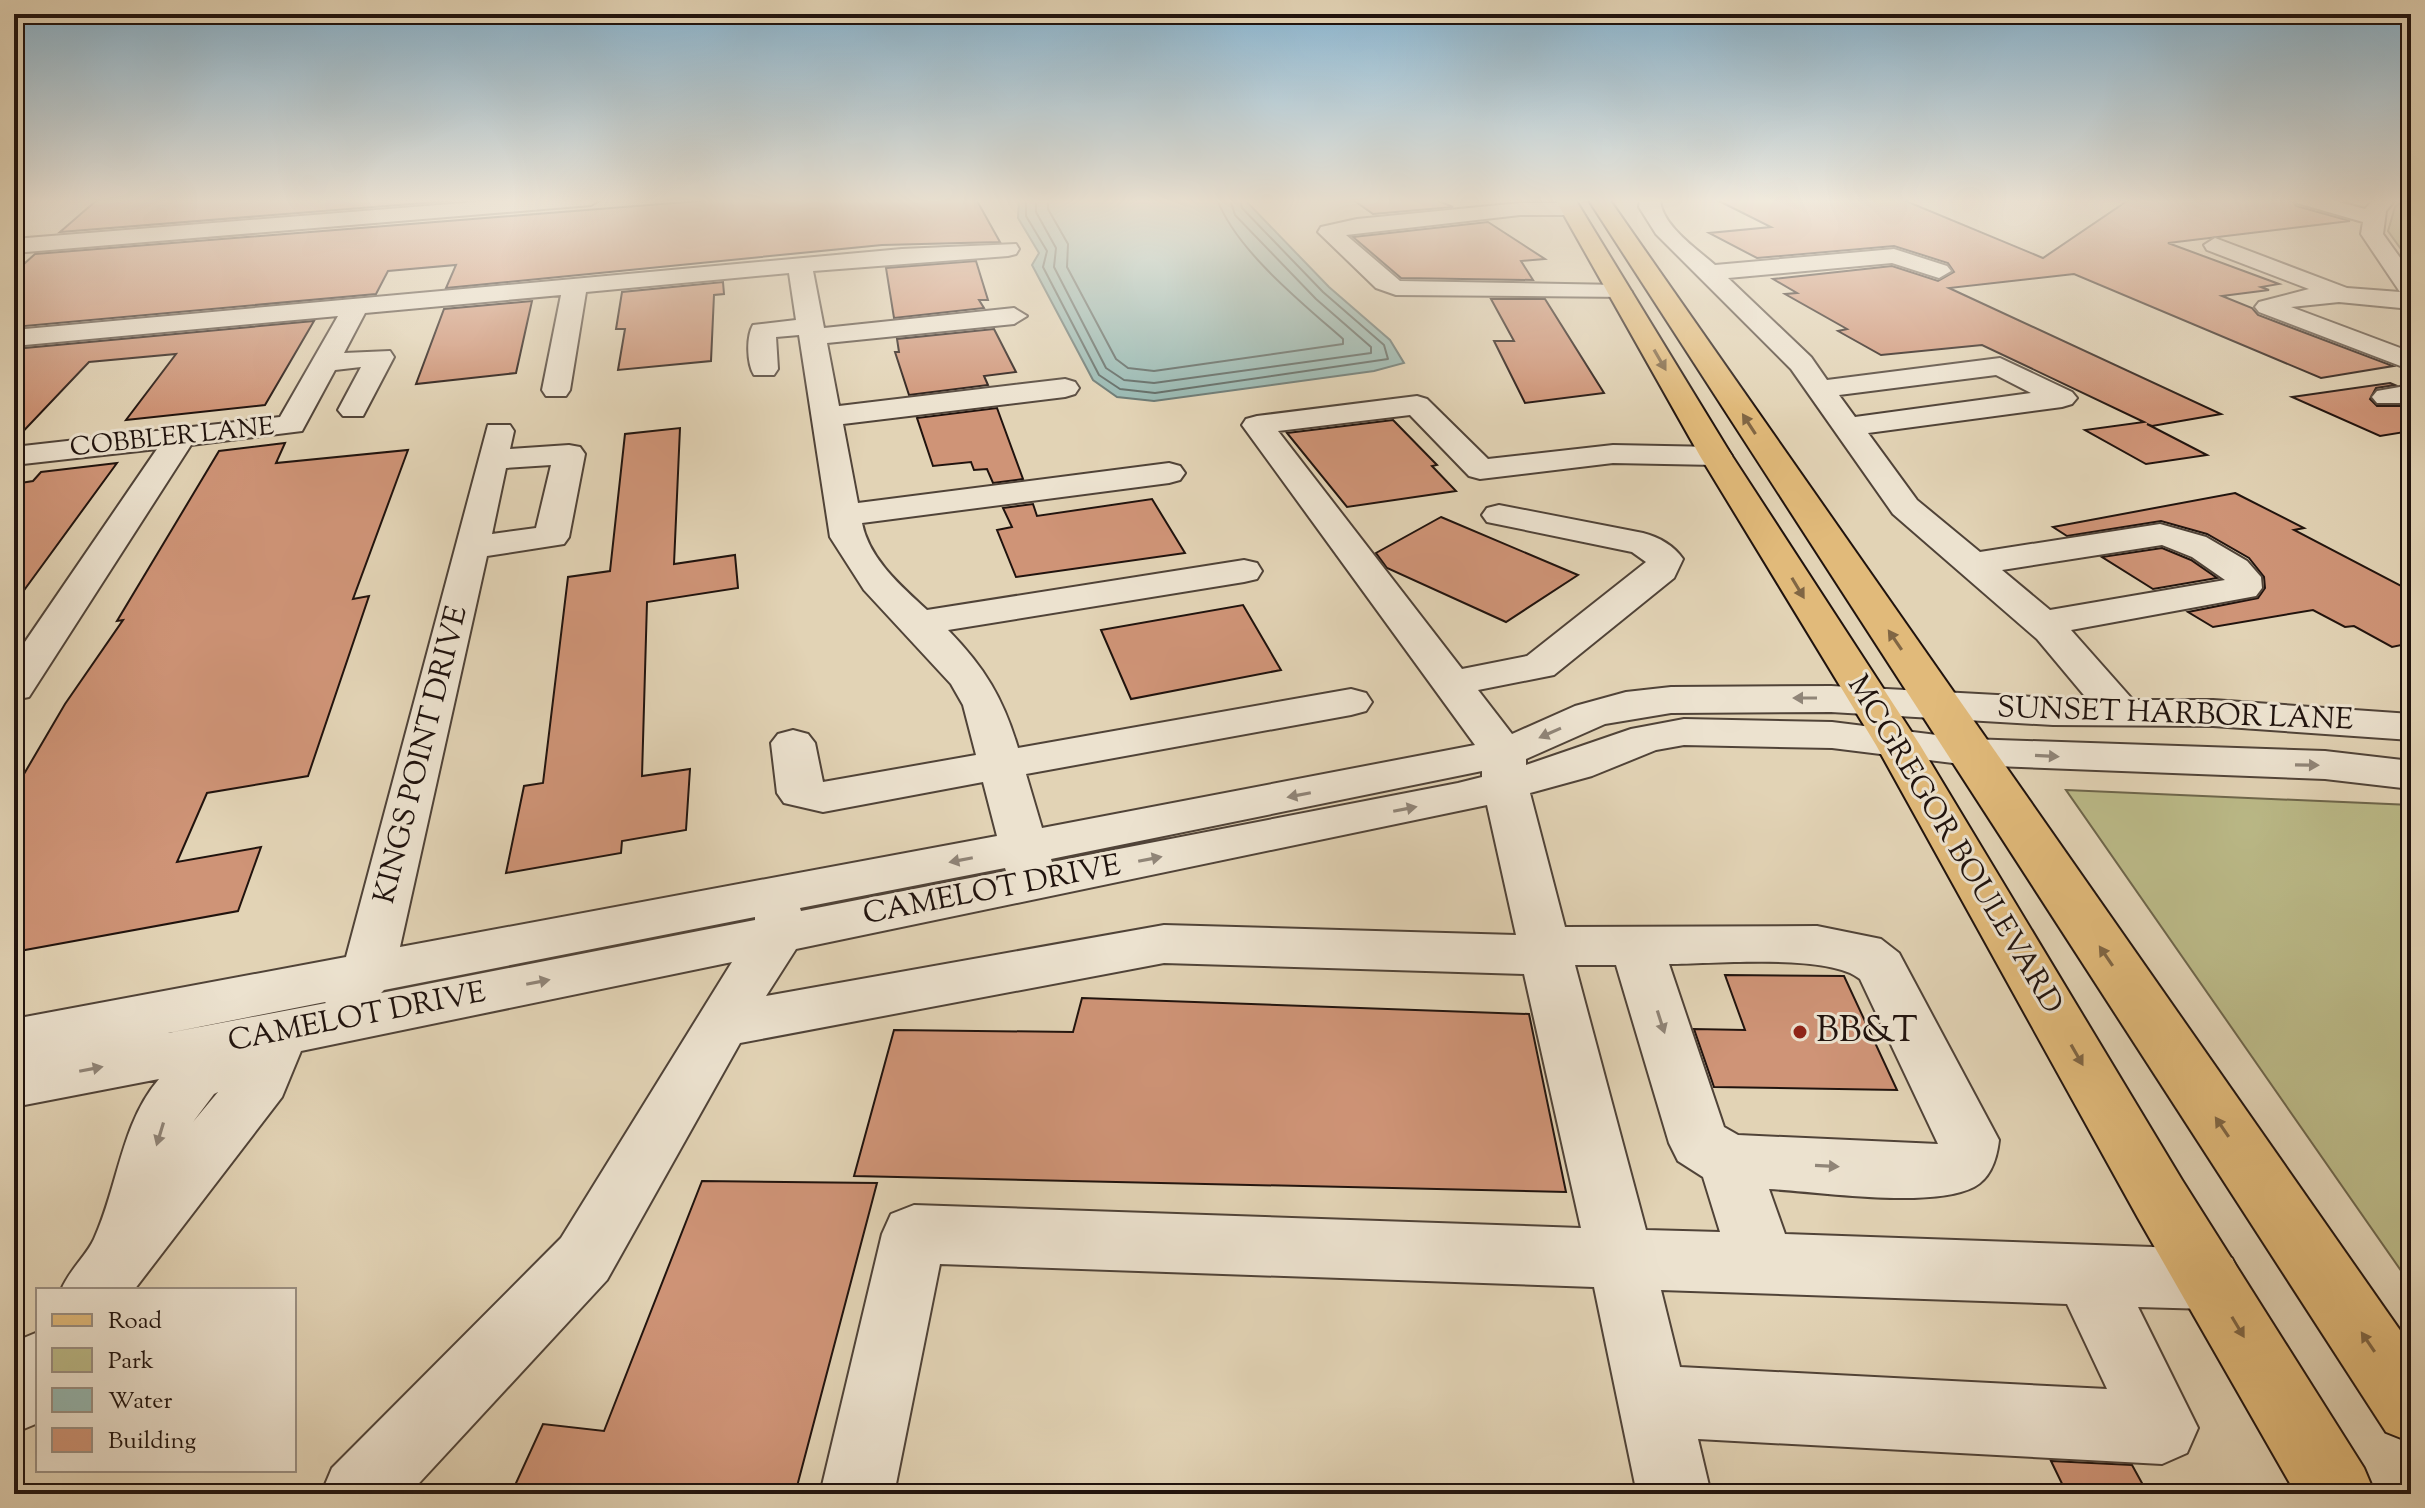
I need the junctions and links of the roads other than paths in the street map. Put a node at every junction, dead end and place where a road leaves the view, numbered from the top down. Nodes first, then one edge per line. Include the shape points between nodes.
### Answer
1 (753, 269) edge
2 (801, 269) edge
3 (875, 269) edge
4 (1370, 269) edge
5 (1608, 269) edge
6 (1647, 269) edge
7 (1706, 269) edge
8 (1749, 269) edge
9 (1934, 269) edge
10 (2279, 269) edge
11 (2395, 269) edge
12 (1939, 271) dead end
13 (869, 272) dead end
14 (1710, 273) junction
15 (421, 274) dead end
16 (1614, 280) junction
17 (575, 286) junction
18 (2411, 290) edge
19 (2343, 294) junction
20 (1665, 296) junction
21 (2411, 301) edge
22 (407, 302) junction
23 (356, 306) junction
24 (1014, 316) dead end
25 (811, 332) junction
26 (14, 338) edge
27 (2411, 362) edge
28 (325, 363) junction
29 (764, 369) dead end
30 (1065, 388) dead end
31 (1821, 389) junction
32 (556, 390) dead end
33 (353, 410) dead end
34 (826, 417) junction
35 (1848, 427) junction
36 (180, 438) junction
37 (14, 456) edge
38 (1716, 456) junction
39 (1169, 473) dead end
40 (844, 515) junction
41 (1499, 515) dead end
42 (473, 547) junction
43 (1975, 564) junction
44 (1244, 571) dead end
45 (921, 623) junction
46 (2043, 623) junction
47 (1452, 683) junction
48 (14, 688) edge
49 (1351, 702) dead end
50 (2121, 712) junction
51 (1884, 722) junction
52 (2411, 727) edge
53 (1954, 728) junction
54 (793, 743) dead end
55 (1001, 766) junction
56 (1504, 769) junction
57 (2411, 775) edge
58 (1029, 865) junction
59 (780, 914) junction
60 (1637, 948) junction
61 (1546, 951) junction
62 (368, 974) junction
63 (721, 1025) junction
64 (279, 1034) junction
65 (14, 1041) edge
66 (14, 1084) edge
67 (1728, 1161) junction
68 (1621, 1259) junction
69 (1763, 1264) junction
70 (108, 1271) edge
71 (2087, 1275) junction
72 (2209, 1279) junction
73 (36, 1369) edge
74 (14, 1398) edge
75 (1653, 1401) junction
76 (2411, 1407) edge
77 (358, 1494) edge
78 (857, 1494) edge
79 (1674, 1494) edge
80 (2338, 1494) edge

1 - 17 street
2 - 25 street
3 - 13 street
4 - 16 street via 1396,288 1493,291
5 - 16 main road, MCGREGOR BOULEVARD
6 - 20 main road, MCGREGOR BOULEVARD
7 - 14 street
8 - 14 street
9 - 12 street
10 - 19 street
11 - 18 street
14 - 31 street
15 - 22 street
16 - 20 street via 1624,272
16 -> 38 main road, MCGREGOR BOULEVARD
17 - 22 street
17 - 32 street
19 - 21 street
19 - 27 street via 2268,307
53 -> 20 main road, MCGREGOR BOULEVARD
22 - 23 street
23 - 26 street
23 - 28 street, COBBLER LANE
24 - 25 street
25 - 29 street via 760,320
25 - 34 street
28 - 33 street via 385,347
28 - 36 street, COBBLER LANE via 291,425
30 - 34 street
31 - 35 street
31 - 35 street via 2000,366 2062,398
34 - 40 street
35 - 43 street via 1905,507
36 - 37 street, COBBLER LANE
36 - 48 street
38 - 47 street via 1613,454 1480,469 1417,405 1257,425
38 -> 51 main road, MCGREGOR BOULEVARD
39 - 40 street
40 - 45 street via 856,555
41 - 47 street via 1643,544 1665,559 1661,570 1540,666
42 - 42 street, KINGS POINT DRIVE via 496,446 569,454 552,537
42 - 62 street, KINGS POINT DRIVE
43 - 46 street
43 - 46 street via 2160,534 2183,538 2243,577 2243,588
44 - 45 street
45 - 55 street via 972,680
46 - 50 street
47 - 56 street
49 - 55 street
50 - 52 street, SUNSET HARBOR LANE
50 - 53 street, SUNSET HARBOR LANE via 2053,712
51 - 53 street, CAMELOT DRIVE
51 - 56 street, CAMELOT DRIVE via 1832,735 1684,732 1646,738 1576,766
51 -> 72 main road, MCGREGOR BOULEVARD
53 -> 57 street, SUNSET HARBOR LANE
76 -> 53 main road, MCGREGOR BOULEVARD
54 - 55 street via 800,793 823,797
55 - 58 street
56 - 58 street, CAMELOT DRIVE via 1458,798
56 - 61 street
58 - 59 street, CAMELOT DRIVE
59 - 62 street, CAMELOT DRIVE
59 - 63 street
64 -> 59 street, CAMELOT DRIVE
60 - 61 street
60 -> 67 street via 1699,1143
67 -> 60 street via 1939,1172 1967,1156 1969,1140 1880,967 1863,953 1817,945
61 - 63 street via 1164,944
61 - 68 street
62 - 64 street
62 - 65 street, CAMELOT DRIVE
63 - 77 street via 584,1259
66 -> 64 street, CAMELOT DRIVE
64 - 70 street via 262,1081
67 - 69 street
68 - 69 street
68 - 75 street
68 - 78 street via 914,1234
69 - 71 street
71 - 72 street
71 - 75 street via 2162,1428
72 -> 80 main road, MCGREGOR BOULEVARD
73 - 74 street
75 - 79 street

